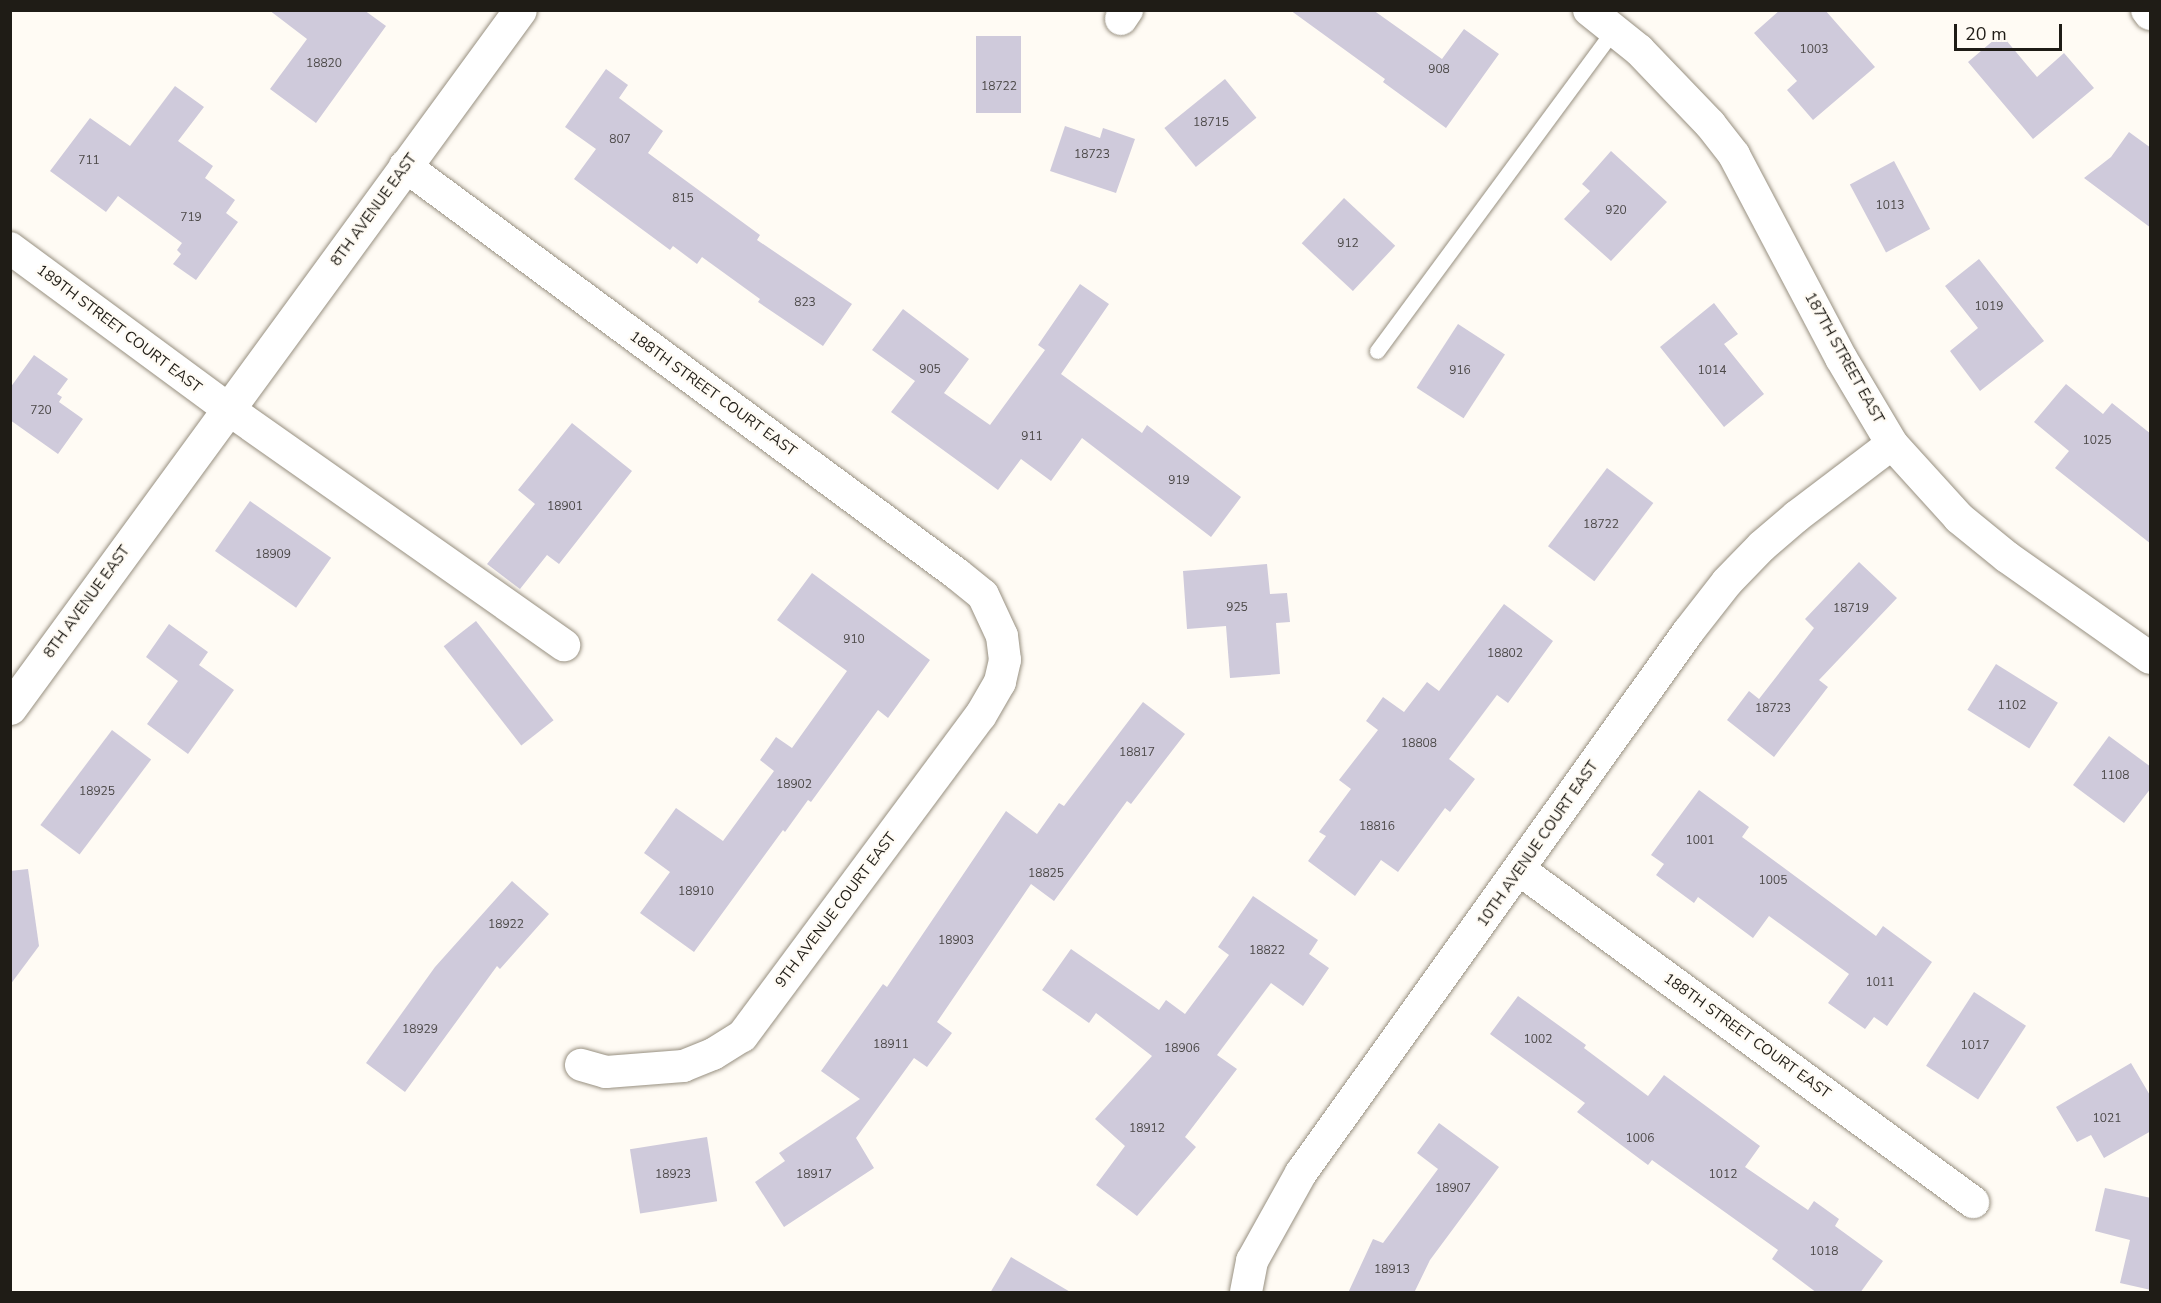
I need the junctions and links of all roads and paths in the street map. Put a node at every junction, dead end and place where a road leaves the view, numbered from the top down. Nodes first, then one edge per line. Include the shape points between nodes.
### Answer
1 (520, 10) edge
2 (1589, 10) edge
3 (2146, 10) edge
4 (2151, 14) edge
5 (1614, 30) junction
6 (405, 166) junction
7 (10, 248) edge
8 (1377, 351) dead end
9 (228, 409) junction
10 (1892, 444) junction
11 (1002, 636) joint
12 (564, 645) dead end
13 (2151, 658) edge
14 (10, 708) edge
15 (1520, 870) junction
16 (581, 1065) dead end
17 (1973, 1202) dead end
18 (1246, 1293) edge

1 - 6 street, 8TH AVENUE EAST
2 - 5 street, 187TH STREET EAST
3 - 4 street
5 - 8 lane
5 - 10 street, 187TH STREET EAST via 1639,50 1734,155 1841,358
6 - 9 street, 8TH AVENUE EAST
6 - 11 street, 188TH STREET COURT EAST via 957,574 983,595
7 - 9 street, 189TH STREET COURT EAST
9 - 12 street
9 - 14 street, 8TH AVENUE EAST
10 - 13 street, 187TH STREET EAST via 1959,518 2007,557
10 - 15 street, 10TH AVENUE COURT EAST via 1797,516 1727,582
11 - 16 street, 9TH AVENUE COURT EAST via 1005,660 1000,682 980,716 742,1036 683,1066 606,1072
15 - 17 street, 188TH STREET COURT EAST
15 - 18 street, 10TH AVENUE COURT EAST via 1301,1173 1252,1260

